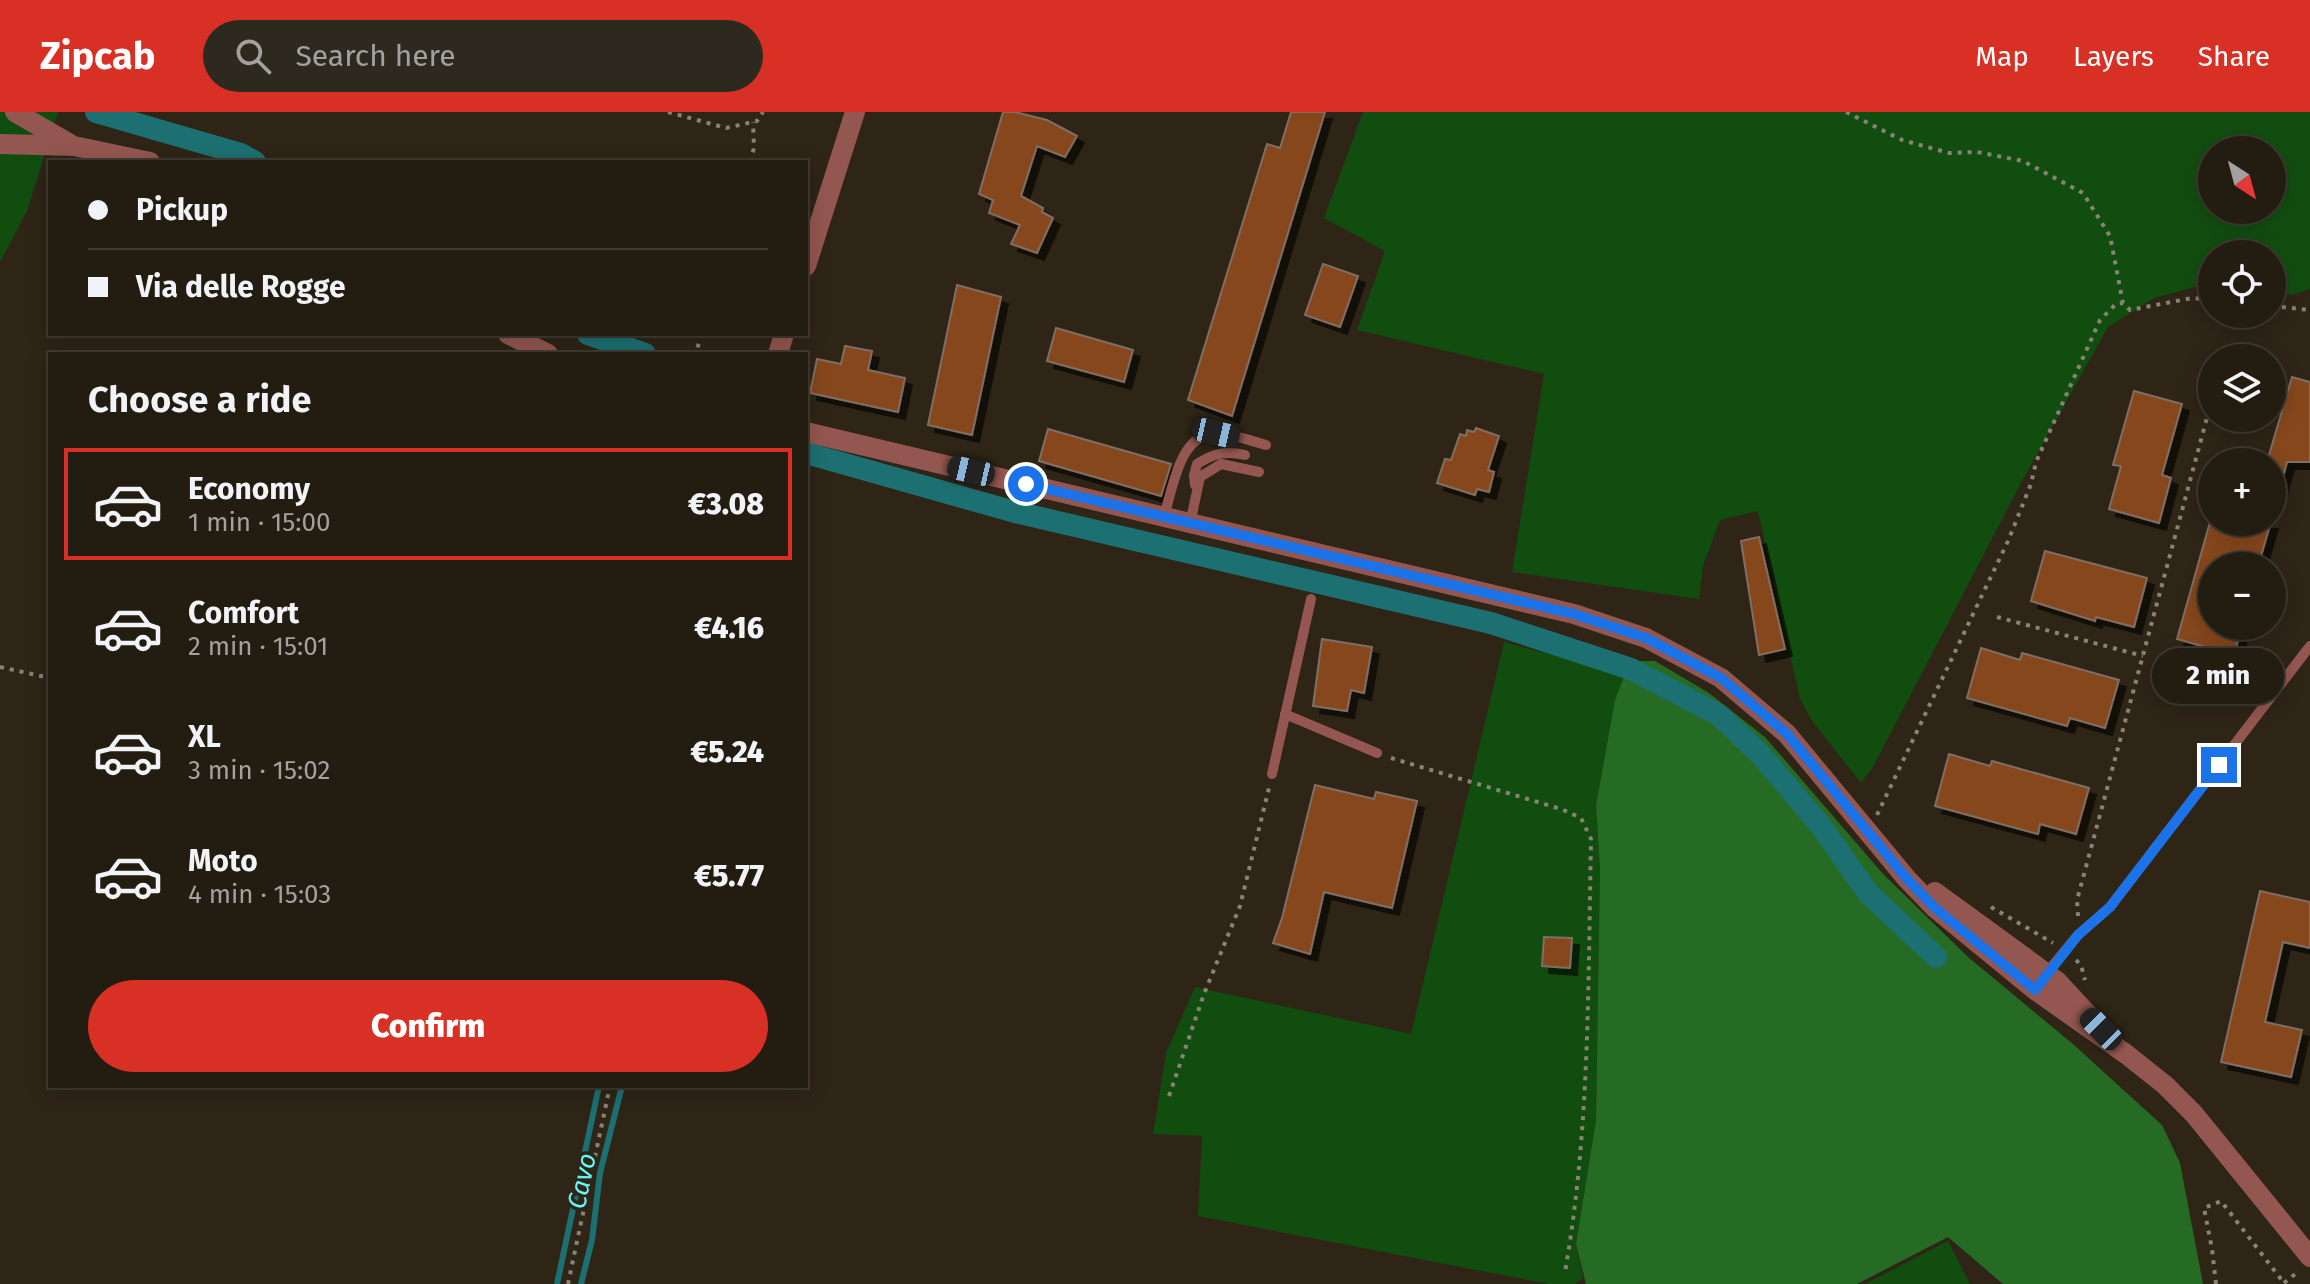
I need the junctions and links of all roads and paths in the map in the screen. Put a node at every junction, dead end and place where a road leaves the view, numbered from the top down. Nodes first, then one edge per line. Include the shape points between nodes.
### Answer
1 (8, 112) edge
2 (15, 112) edge
3 (668, 112) edge
4 (763, 112) edge
5 (855, 112) edge
6 (1846, 112) edge
7 (753, 122) junction
8 (0, 144) edge
9 (74, 146) junction
10 (140, 160) edge
11 (751, 160) edge
12 (808, 260) edge
13 (2198, 299) edge
14 (2123, 303) junction
15 (2286, 307) edge
16 (2310, 310) edge
17 (512, 336) edge
18 (544, 352) edge
19 (808, 432) edge
20 (2203, 432) edge
21 (1266, 445) dead end
22 (1245, 455) dead end
23 (1259, 472) dead end
24 (1196, 491) junction
25 (1164, 516) junction
26 (1190, 524) junction
27 (1311, 599) dead end
28 (1997, 617) dead end
29 (2310, 646) edge
30 (2143, 656) junction
31 (0, 667) edge
32 (48, 678) edge
33 (1285, 714) junction
34 (1377, 753) joint
35 (1272, 774) joint
36 (1868, 807) dead end
37 (1876, 817) junction
38 (1881, 823) dead end
39 (1979, 901) dead end
40 (2078, 935) junction
41 (2065, 951) junction
42 (2041, 981) junction
43 (2085, 981) dead end
44 (610, 1088) edge
45 (1169, 1096) dead end
46 (2310, 1257) edge
47 (1565, 1272) dead end
48 (2284, 1283) edge
49 (568, 1284) edge
50 (2216, 1284) edge

1 - 8 street
2 - 9 street
3 - 7 path via 726,128
4 - 7 path
5 - 12 street
6 - 14 path via 1902,140 1949,153 1977,152 2023,161 2083,193 2110,236
7 - 11 path
8 - 9 street
9 - 10 street
13 - 14 path via 2136,310
14 - 37 path via 2100,320 2036,462 2008,541
15 - 16 path
17 - 18 street
19 - 25 street
20 - 30 path
21 - 25 lane via 1216,433 1199,437 1185,451
22 - 24 lane via 1214,454 1197,464
23 - 24 lane via 1221,464 1200,477
24 - 26 lane
25 - 26 street
26 - 42 street via 1574,614 1646,638 1721,678 1787,734 1883,849
27 - 33 lane
28 - 30 path
29 - 40 lane via 2110,907
30 - 40 path via 2077,900
31 - 32 path
33 - 34 lane
33 - 35 lane
34 - 47 path via 1561,809 1581,818 1591,839 1582,1133
35 - 45 path via 1240,906
36 - 37 path
37 - 38 path
39 - 41 path
40 - 41 lane
41 - 42 lane
41 - 43 path via 2081,965
42 - 46 street via 2194,1114
44 - 49 path
48 - 50 path via 2221,1201 2204,1208

